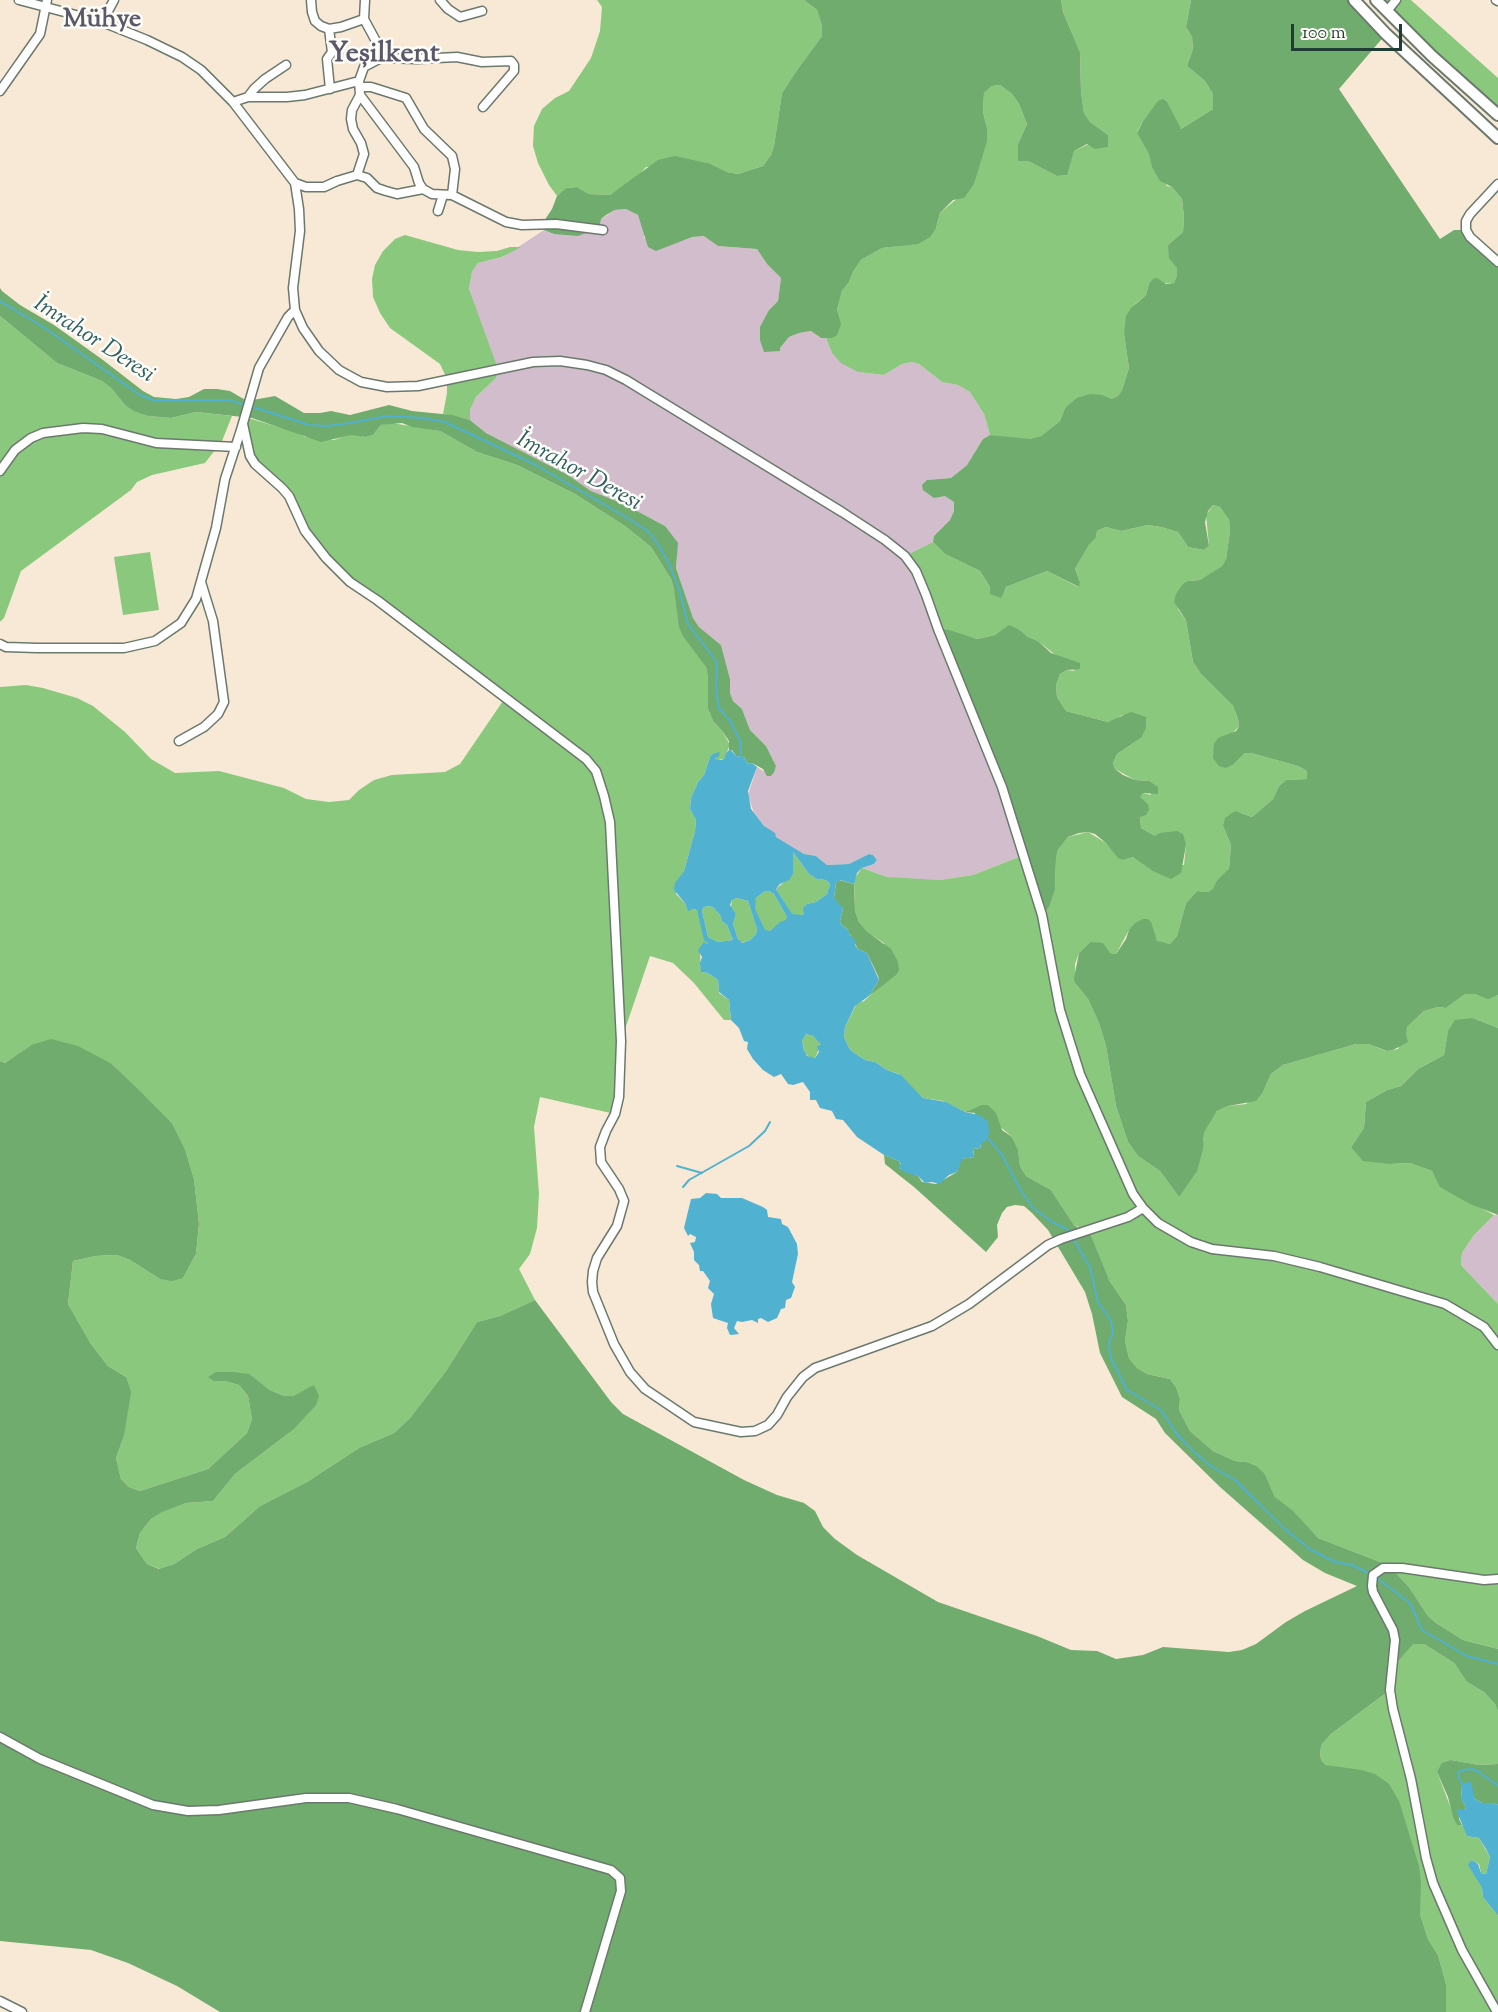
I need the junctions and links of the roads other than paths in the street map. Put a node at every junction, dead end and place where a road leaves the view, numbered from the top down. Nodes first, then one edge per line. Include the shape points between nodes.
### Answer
1 (19, 0) edge
2 (124, 0) edge
3 (311, 0) edge
4 (365, 0) edge
5 (440, 0) edge
6 (1354, 0) edge
7 (1376, 0) edge
8 (1396, 0) edge
9 (113, 1) edge
10 (47, 4) edge
11 (482, 11) dead end
12 (1387, 11) junction
13 (364, 19) junction
14 (102, 22) junction
15 (329, 29) junction
16 (381, 58) junction
17 (286, 65) dead end
18 (360, 88) junction
19 (330, 89) junction
20 (0, 91) edge
21 (248, 97) junction
22 (233, 102) junction
23 (483, 106) dead end
24 (1498, 116) edge
25 (1498, 138) edge
26 (357, 175) junction
27 (295, 183) junction
28 (1498, 184) edge
29 (423, 189) junction
30 (448, 195) junction
31 (438, 211) dead end
32 (603, 230) dead end
33 (1498, 262) edge
34 (295, 310) junction
35 (243, 424) junction
36 (236, 447) junction
37 (0, 471) edge
38 (201, 581) junction
39 (0, 644) edge
40 (180, 741) dead end
41 (1143, 1208) junction
42 (1498, 1345) edge
43 (1498, 1579) edge
44 (0, 1737) edge
45 (0, 2001) edge
46 (22, 2012) edge
47 (585, 2012) edge
48 (1497, 2012) edge

1 - 10 street
2 - 9 street
3 - 15 street via 315,21
4 - 13 street
5 - 11 street via 460,17
6 - 25 main road
7 - 12 main road
8 - 12 street
9 - 14 street
10 - 14 street
10 - 20 street via 40,34
12 - 24 main road
13 - 15 street
13 - 16 street
14 - 22 street via 182,57
15 - 19 street
16 - 18 street via 364,67
16 - 23 street via 511,61 514,71
17 - 21 street via 254,88
18 - 19 street
18 - 26 street via 351,119 364,154
18 - 29 street via 414,167
18 - 30 street via 370,87 406,98 424,129 452,156 455,169
19 - 21 street via 287,97
21 - 22 street
22 - 27 street
26 - 27 street via 324,187
26 - 29 street via 377,188 397,194
27 - 34 street via 300,231 293,288
28 - 33 street via 1466,221 1470,237
29 - 30 street
30 - 31 street
30 - 32 street via 506,222
34 - 35 street via 259,368
34 - 41 street via 319,351 361,382 387,387 429,384 533,362 561,361 606,370 842,512 905,556 927,596 1002,787 1042,915 1060,1010 1080,1074 1133,1194
35 - 36 street
35 - 41 street via 255,464 289,496 305,531 350,582 586,759 596,771 610,822 621,1041 619,1097 600,1147 601,1162 624,1201 617,1226 597,1258 592,1282 614,1344 645,1389 694,1422 741,1432 755,1431 768,1425 802,1377 815,1368 949,1317 1048,1245
36 - 37 street via 156,443 82,428 31,438 15,450
36 - 38 street
38 - 39 street via 196,599 181,623 155,641 124,648
38 - 40 street via 213,621 224,702 204,727
41 - 42 street via 1158,1224 1212,1249 1274,1256 1445,1304 1484,1327
43 - 48 street via 1402,1568 1383,1568 1373,1575 1373,1592 1395,1640 1390,1690 1433,1883 1462,1950
44 - 47 street via 40,1759 153,1805 188,1811 219,1810 306,1798 349,1798 611,1870 620,1878 621,1891
45 - 46 street

